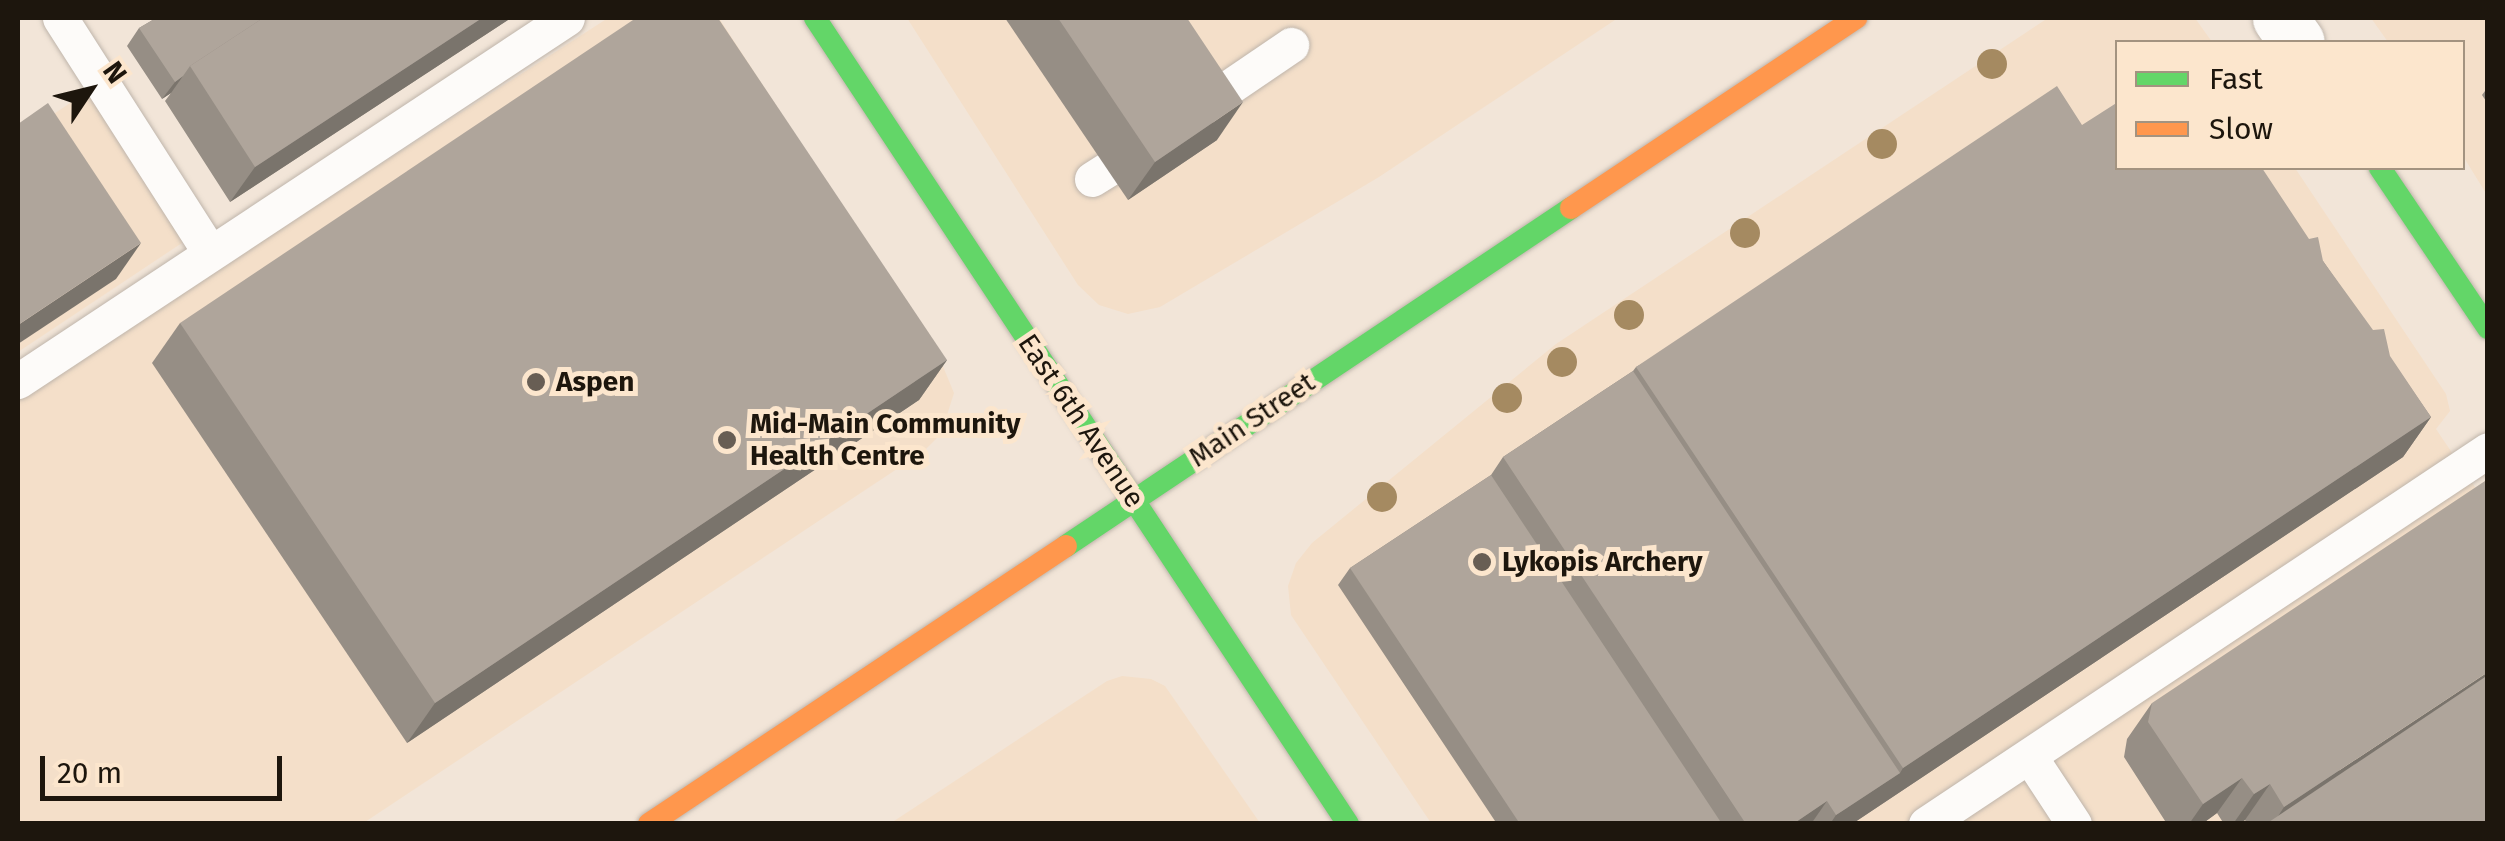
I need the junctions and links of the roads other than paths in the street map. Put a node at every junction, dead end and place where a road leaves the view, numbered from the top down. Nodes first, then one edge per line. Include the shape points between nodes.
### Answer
1 (60, 18) edge
2 (567, 18) edge
3 (815, 18) edge
4 (1856, 18) edge
5 (2280, 18) edge
6 (2296, 40) edge
7 (1290, 45) dead end
8 (1197, 110) edge
9 (2381, 170) edge
10 (210, 252) junction
11 (2488, 328) edge
12 (18, 381) edge
13 (2488, 450) edge
14 (1133, 500) junction
15 (2030, 756) junction
16 (649, 824) edge
17 (1348, 824) edge
18 (1926, 824) edge
19 (2074, 824) edge

1 - 10 lane
2 - 10 lane
3 - 14 main road, East 6th Avenue
4 - 14 main road, Main Street
5 - 6 street
7 - 8 lane
9 - 11 main road
10 - 12 lane
13 - 15 lane
14 - 16 main road, Main Street
14 - 17 main road, East 6th Avenue
15 - 18 lane
15 - 19 lane

